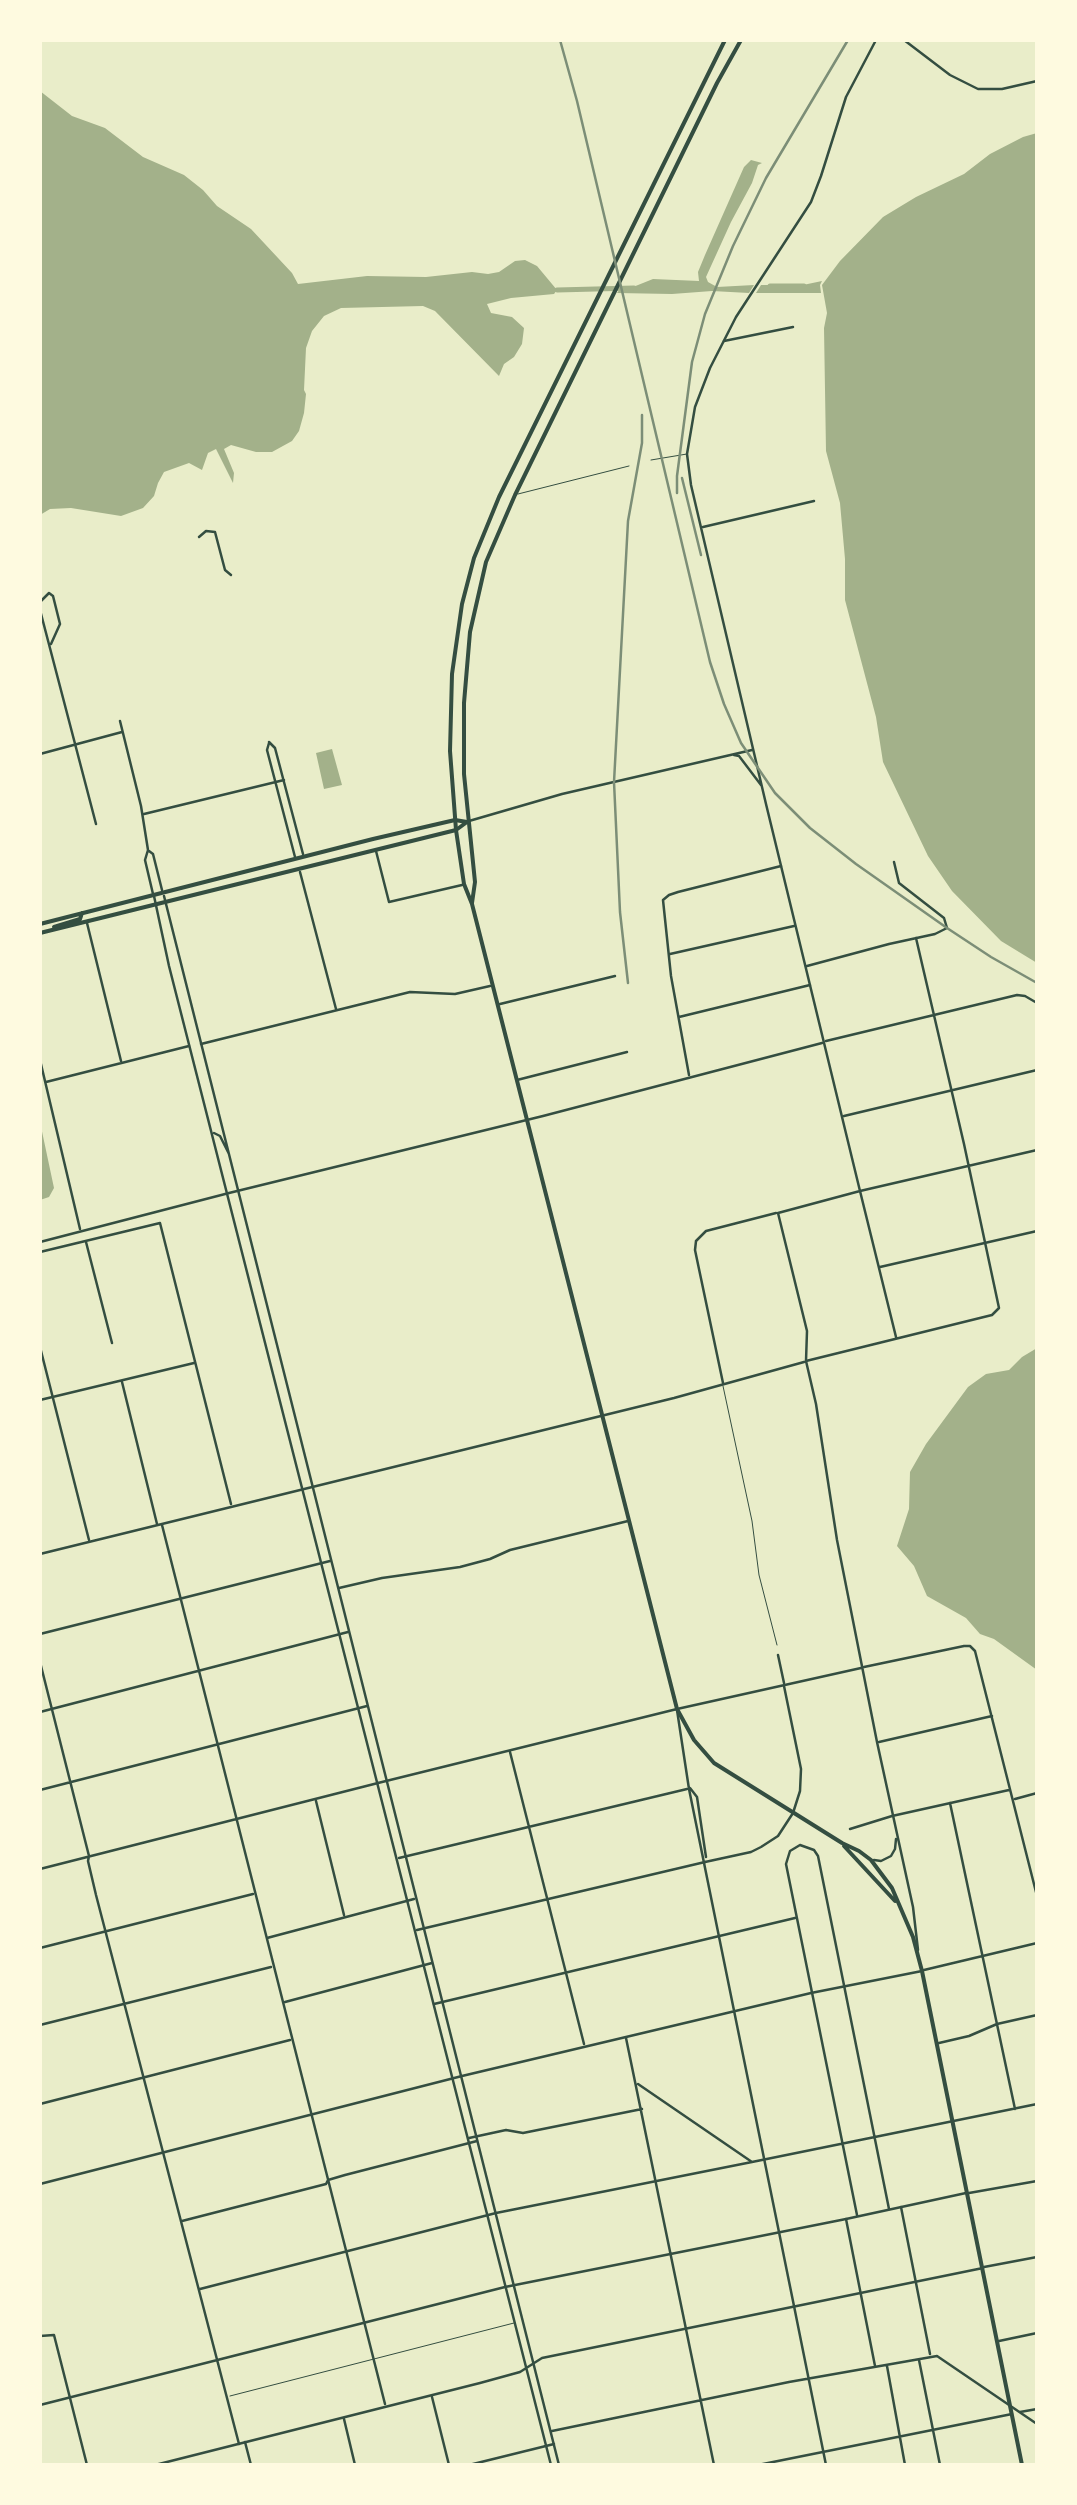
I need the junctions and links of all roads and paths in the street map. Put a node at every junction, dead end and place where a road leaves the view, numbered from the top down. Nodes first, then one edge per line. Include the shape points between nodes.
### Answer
1 (725, 40) edge
2 (741, 40) edge
3 (876, 40) edge
4 (904, 40) edge
5 (1037, 81) edge
6 (794, 327) dead end
7 (723, 342) junction
8 (687, 454) junction
9 (651, 460) dead end
10 (629, 466) dead end
11 (515, 495) junction
12 (814, 501) dead end
13 (702, 527) junction
14 (198, 537) dead end
15 (231, 576) dead end
16 (40, 602) edge
17 (40, 610) edge
18 (42, 624) edge
19 (50, 646) junction
20 (120, 721) dead end
21 (123, 730) junction
22 (76, 744) junction
23 (754, 749) junction
24 (40, 754) edge
25 (732, 754) junction
26 (284, 780) junction
27 (276, 782) junction
28 (762, 788) junction
29 (142, 815) junction
30 (455, 820) junction
31 (468, 822) junction
32 (96, 824) dead end
33 (456, 830) junction
34 (148, 850) junction
35 (376, 850) junction
36 (304, 857) junction
37 (295, 859) junction
38 (894, 862) dead end
39 (780, 866) junction
40 (300, 869) junction
41 (464, 884) junction
42 (163, 892) junction
43 (153, 894) junction
44 (165, 902) junction
45 (472, 904) junction
46 (156, 905) junction
47 (82, 913) junction
48 (87, 922) junction
49 (796, 926) junction
50 (40, 928) edge
51 (51, 931) junction
52 (916, 938) junction
53 (668, 955) junction
54 (806, 966) junction
55 (615, 976) dead end
56 (492, 985) junction
57 (810, 985) junction
58 (1037, 1003) edge
59 (496, 1005) junction
60 (336, 1011) junction
61 (934, 1014) junction
62 (678, 1018) junction
63 (824, 1042) junction
64 (201, 1044) junction
65 (190, 1046) junction
66 (627, 1052) dead end
67 (40, 1060) edge
68 (122, 1063) junction
69 (1037, 1070) edge
70 (690, 1076) junction
71 (516, 1080) junction
72 (45, 1082) junction
73 (951, 1090) junction
74 (842, 1116) junction
75 (526, 1120) junction
76 (212, 1132) junction
77 (1037, 1150) edge
78 (230, 1156) junction
79 (969, 1167) junction
80 (239, 1190) junction
81 (860, 1192) junction
82 (229, 1193) junction
83 (778, 1212) junction
84 (1037, 1230) edge
85 (81, 1232) junction
86 (86, 1241) junction
87 (40, 1242) edge
88 (985, 1242) junction
89 (40, 1252) edge
90 (878, 1268) junction
91 (896, 1338) junction
92 (112, 1343) dead end
93 (40, 1347) edge
94 (195, 1362) junction
95 (806, 1362) junction
96 (122, 1380) junction
97 (723, 1383) junction
98 (53, 1397) junction
99 (40, 1400) edge
100 (602, 1414) junction
101 (313, 1487) junction
102 (302, 1488) junction
103 (231, 1506) junction
104 (629, 1520) junction
105 (160, 1524) junction
106 (89, 1542) junction
107 (40, 1554) edge
108 (332, 1560) junction
109 (322, 1563) junction
110 (338, 1588) junction
111 (181, 1598) junction
112 (350, 1632) junction
113 (40, 1634) edge
114 (341, 1635) junction
115 (776, 1645) dead end
116 (778, 1655) dead end
117 (40, 1662) edge
118 (863, 1668) junction
119 (199, 1672) junction
120 (784, 1684) junction
121 (368, 1706) junction
122 (358, 1708) junction
123 (52, 1709) junction
124 (677, 1709) junction
125 (40, 1712) edge
126 (992, 1716) junction
127 (877, 1742) junction
128 (218, 1745) junction
129 (509, 1750) junction
130 (388, 1780) junction
131 (70, 1782) junction
132 (378, 1783) junction
133 (689, 1788) junction
134 (40, 1790) edge
135 (1011, 1790) junction
136 (1037, 1793) edge
137 (316, 1798) junction
138 (1013, 1799) junction
139 (950, 1803) junction
140 (793, 1813) junction
141 (892, 1816) junction
142 (236, 1819) junction
143 (528, 1827) junction
144 (850, 1828) dead end
145 (896, 1832) junction
146 (842, 1842) junction
147 (89, 1856) junction
148 (406, 1856) junction
149 (397, 1859) junction
150 (871, 1860) junction
151 (705, 1862) junction
152 (40, 1869) edge
153 (254, 1893) junction
154 (1037, 1896) edge
155 (418, 1898) junction
156 (547, 1900) junction
157 (408, 1901) junction
158 (899, 1904) junction
159 (344, 1916) junction
160 (796, 1918) junction
161 (425, 1928) junction
162 (106, 1931) junction
163 (415, 1931) junction
164 (719, 1936) junction
165 (266, 1939) junction
166 (1037, 1943) edge
167 (40, 1948) edge
168 (918, 1953) junction
169 (983, 1956) junction
170 (434, 1963) junction
171 (273, 1966) junction
172 (424, 1966) junction
173 (922, 1970) junction
174 (566, 1973) junction
175 (845, 1988) junction
176 (811, 1993) junction
177 (444, 2002) junction
178 (282, 2003) junction
179 (124, 2004) junction
180 (434, 2004) junction
181 (734, 2012) junction
182 (1037, 2015) edge
183 (40, 2024) edge
184 (998, 2024) junction
185 (626, 2037) junction
186 (292, 2040) junction
187 (937, 2043) junction
188 (584, 2047) junction
189 (462, 2076) junction
190 (143, 2078) junction
191 (452, 2078) junction
192 (637, 2083) junction
193 (40, 2104) edge
194 (1037, 2104) edge
195 (642, 2109) junction
196 (1015, 2109) junction
197 (311, 2114) junction
198 (953, 2122) junction
199 (875, 2137) junction
200 (477, 2138) junction
201 (468, 2141) junction
202 (842, 2144) junction
203 (163, 2152) junction
204 (764, 2160) junction
205 (752, 2162) junction
206 (328, 2180) junction
207 (656, 2181) junction
208 (1037, 2181) edge
209 (40, 2184) edge
210 (968, 2193) junction
211 (901, 2207) junction
212 (889, 2210) junction
213 (496, 2213) junction
214 (487, 2215) junction
215 (857, 2216) junction
216 (846, 2218) junction
217 (181, 2222) junction
218 (778, 2232) junction
219 (346, 2252) junction
220 (670, 2254) junction
221 (1037, 2257) edge
222 (983, 2268) junction
223 (916, 2281) junction
224 (515, 2286) junction
225 (505, 2288) junction
226 (199, 2289) junction
227 (861, 2292) junction
228 (794, 2306) junction
229 (514, 2322) junction
230 (364, 2324) junction
231 (686, 2328) junction
232 (1037, 2333) edge
233 (40, 2336) edge
234 (997, 2341) junction
235 (930, 2356) junction
236 (918, 2358) junction
237 (373, 2359) junction
238 (217, 2361) junction
239 (534, 2362) junction
240 (886, 2364) junction
241 (875, 2366) junction
242 (526, 2368) junction
243 (809, 2379) junction
244 (432, 2395) junction
245 (226, 2397) junction
246 (70, 2398) junction
247 (701, 2400) junction
248 (40, 2405) edge
249 (1010, 2405) junction
250 (386, 2407) junction
251 (1037, 2409) edge
252 (1020, 2412) junction
253 (1012, 2414) junction
254 (343, 2418) junction
255 (1037, 2424) edge
256 (933, 2430) junction
257 (551, 2431) junction
258 (900, 2436) junction
259 (246, 2442) junction
260 (239, 2444) junction
261 (554, 2444) junction
262 (546, 2446) junction
263 (823, 2452) junction
264 (87, 2465) edge
265 (154, 2465) edge
266 (251, 2465) edge
267 (355, 2465) edge
268 (450, 2465) edge
269 (470, 2465) edge
270 (551, 2465) edge
271 (560, 2465) edge
272 (714, 2465) edge
273 (758, 2465) edge
274 (826, 2465) edge
275 (905, 2465) edge
276 (940, 2465) edge
277 (1022, 2465) edge

1 - 30 main road via 490,517 467,582 451,700
2 - 11 main road
3 - 7 street via 846,97 810,202
4 - 5 street via 978,89
6 - 7 street
7 - 8 street via 697,402
8 - 9 lane
8 - 13 street
10 - 11 lane
11 - 31 main road via 486,562 470,632 463,740
12 - 13 street
13 - 23 street
14 - 15 street via 215,532
16 - 19 street via 52,594 60,621
17 - 18 street
18 - 19 street
19 - 22 street
20 - 21 street
21 - 22 street
21 - 29 street
22 - 24 street
22 - 32 street
23 - 25 street
23 - 28 street
25 - 28 street
25 - 31 street
26 - 27 street
26 - 27 street via 269,742
26 - 36 street
27 - 29 street
27 - 37 street
28 - 39 street
29 - 34 street
30 - 31 main road
30 - 33 main road
30 - 36 main road
31 - 33 main road
31 - 45 main road
33 - 35 main road
33 - 41 main road
34 - 42 street
34 - 43 street
35 - 40 main road
35 - 41 street via 389,902
36 - 37 main road
37 - 42 main road
38 - 52 street via 899,883 947,922 943,932
39 - 49 street
39 - 53 street via 669,895 663,914
40 - 44 main road
40 - 60 street
41 - 45 main road
42 - 43 main road
42 - 44 street
43 - 46 street
43 - 47 main road
44 - 46 main road
44 - 64 street
45 - 56 main road
46 - 48 main road
46 - 65 street
47 - 50 main road
47 - 51 main road
48 - 51 main road
48 - 68 street
49 - 53 street
49 - 54 street
50 - 51 main road
52 - 54 street
52 - 61 street
53 - 62 street
54 - 57 street
55 - 59 street
56 - 59 main road
56 - 60 street via 454,994 410,992
57 - 62 street
57 - 63 street
58 - 61 street via 1013,996
59 - 71 main road
60 - 64 street
61 - 63 street
61 - 73 street
62 - 70 street
63 - 70 street
63 - 74 street
64 - 78 street
65 - 68 street
65 - 76 street
66 - 71 street
67 - 72 street
68 - 72 street
69 - 73 street
70 - 75 street
71 - 75 main road
72 - 85 street
73 - 74 street
73 - 79 street
74 - 81 street
75 - 80 street
75 - 100 main road
76 - 78 street
76 - 82 street
77 - 79 street
78 - 80 street
79 - 81 street
79 - 88 street
80 - 82 street
80 - 101 street
81 - 83 street
81 - 90 street
82 - 85 street
82 - 102 street
83 - 95 street via 807,1331
83 - 97 street via 697,1238
84 - 88 street
85 - 87 street
86 - 89 street
86 - 92 street
86 - 94 street via 160,1223
88 - 90 street
88 - 91 street via 998,1310
90 - 91 street
91 - 95 street
93 - 98 street
94 - 96 street
94 - 103 street
95 - 97 street
95 - 118 street
96 - 98 street
96 - 105 street
97 - 100 street
97 - 115 lane
98 - 99 street
98 - 106 street
100 - 101 street
100 - 104 main road
101 - 102 street
101 - 108 street
102 - 103 street
102 - 109 street
103 - 105 street
104 - 110 street via 487,1560
104 - 124 main road
105 - 106 street
105 - 111 street
106 - 107 street
108 - 109 street
108 - 110 street
109 - 111 street
109 - 114 street
110 - 112 street
111 - 113 street
111 - 119 street
112 - 114 street
112 - 121 street
114 - 119 street
114 - 122 street
116 - 120 street
117 - 123 street
118 - 120 street
118 - 126 street via 970,1646
118 - 127 street
119 - 123 street
119 - 128 street
120 - 124 street
120 - 140 street via 801,1769
121 - 122 street
121 - 130 street
122 - 128 street
122 - 132 street
123 - 125 street
123 - 131 street
124 - 129 street
124 - 133 street
124 - 140 main road via 714,1763
126 - 127 street
126 - 135 street
127 - 141 street
128 - 131 street
128 - 142 street
129 - 130 street
129 - 143 street
130 - 132 street
130 - 148 street
131 - 134 street
131 - 147 street
132 - 137 street
132 - 149 street
133 - 143 street
133 - 151 street
135 - 138 street
135 - 139 street
136 - 138 street
137 - 142 street
137 - 159 street
138 - 154 street
139 - 141 street
139 - 169 street
140 - 146 main road
140 - 151 street via 761,1848
141 - 144 street
141 - 145 street
142 - 147 street
142 - 153 street
143 - 148 street
143 - 156 street
145 - 150 street via 890,1856
145 - 168 street
146 - 150 main road
146 - 158 main road
147 - 152 street
147 - 162 street
148 - 149 street
148 - 155 street
149 - 157 street
150 - 158 main road
151 - 156 street
151 - 164 street
153 - 162 street
153 - 165 street
155 - 157 street
155 - 161 street
156 - 161 street
156 - 174 street
157 - 159 street
157 - 163 street
158 - 168 main road
159 - 165 street
160 - 164 street
160 - 175 street via 786,1864 787,1854 800,1845 818,1856
160 - 176 street
161 - 163 street
161 - 170 street
162 - 167 street
162 - 179 street
163 - 172 street
164 - 174 street
164 - 181 street
165 - 171 street
166 - 169 street
168 - 173 main road
169 - 173 street
169 - 184 street
170 - 172 street
170 - 177 street
171 - 178 street
171 - 179 street
172 - 178 street
172 - 180 street
173 - 175 street
173 - 187 main road
174 - 177 street
174 - 188 street
175 - 176 street
175 - 199 street
176 - 181 street
176 - 202 street
177 - 180 street
177 - 189 street
178 - 186 street
179 - 183 street
179 - 190 street
180 - 191 street
181 - 185 street
181 - 204 street
182 - 184 street
184 - 187 street
184 - 196 street
185 - 188 street
185 - 192 street
186 - 190 street
186 - 197 street
187 - 198 main road
188 - 189 street
189 - 191 street
189 - 200 street
190 - 193 street
190 - 203 street
191 - 197 street
191 - 201 street
192 - 195 street
192 - 205 street
194 - 196 street
195 - 200 street
195 - 207 street
196 - 198 street
197 - 203 street
197 - 206 street
198 - 199 street
198 - 210 main road
199 - 202 street
199 - 212 street
200 - 201 street
200 - 213 street
201 - 206 street
201 - 214 street
202 - 204 street
202 - 215 street
203 - 209 street
203 - 217 street
204 - 205 street
204 - 218 street
205 - 207 street
206 - 217 street
206 - 219 street
207 - 213 street
207 - 220 street
208 - 210 street
210 - 211 street
210 - 222 main road
211 - 212 street
211 - 223 street
212 - 215 street
213 - 214 street
213 - 224 street
214 - 219 street
214 - 225 street
215 - 216 street
216 - 218 street
216 - 227 street
217 - 226 street
218 - 220 street
218 - 228 street
219 - 226 street
219 - 230 street
220 - 224 street
220 - 231 street
221 - 222 street
222 - 223 street
222 - 234 main road
223 - 227 street
223 - 235 street
224 - 225 street
224 - 239 street
225 - 229 street
225 - 230 street
226 - 238 street
227 - 228 street
227 - 241 street
228 - 231 street
228 - 243 street
229 - 237 lane
229 - 242 street
230 - 237 street
230 - 238 street
231 - 239 street
231 - 247 street
232 - 234 street
233 - 246 street via 54,2335
234 - 249 main road
235 - 236 street
235 - 249 street
236 - 240 street
236 - 256 street
237 - 245 lane
237 - 250 street
238 - 245 street
238 - 246 street
239 - 242 street
239 - 257 street
240 - 241 street
240 - 258 street
241 - 243 street
242 - 244 street
242 - 262 street
243 - 247 street
243 - 263 street
244 - 250 street
244 - 268 street
245 - 260 street
246 - 248 street
246 - 264 street
247 - 257 street
247 - 272 street
249 - 252 street
249 - 253 main road
250 - 254 street
251 - 252 street
252 - 253 street
252 - 255 street
253 - 256 street
253 - 277 main road
254 - 259 street
254 - 267 street
256 - 258 street
256 - 276 street
257 - 261 street
258 - 263 street
258 - 275 street
259 - 260 street
259 - 266 street
260 - 265 street
261 - 262 street
261 - 271 street
262 - 269 street
262 - 270 street
263 - 273 street
263 - 274 street

